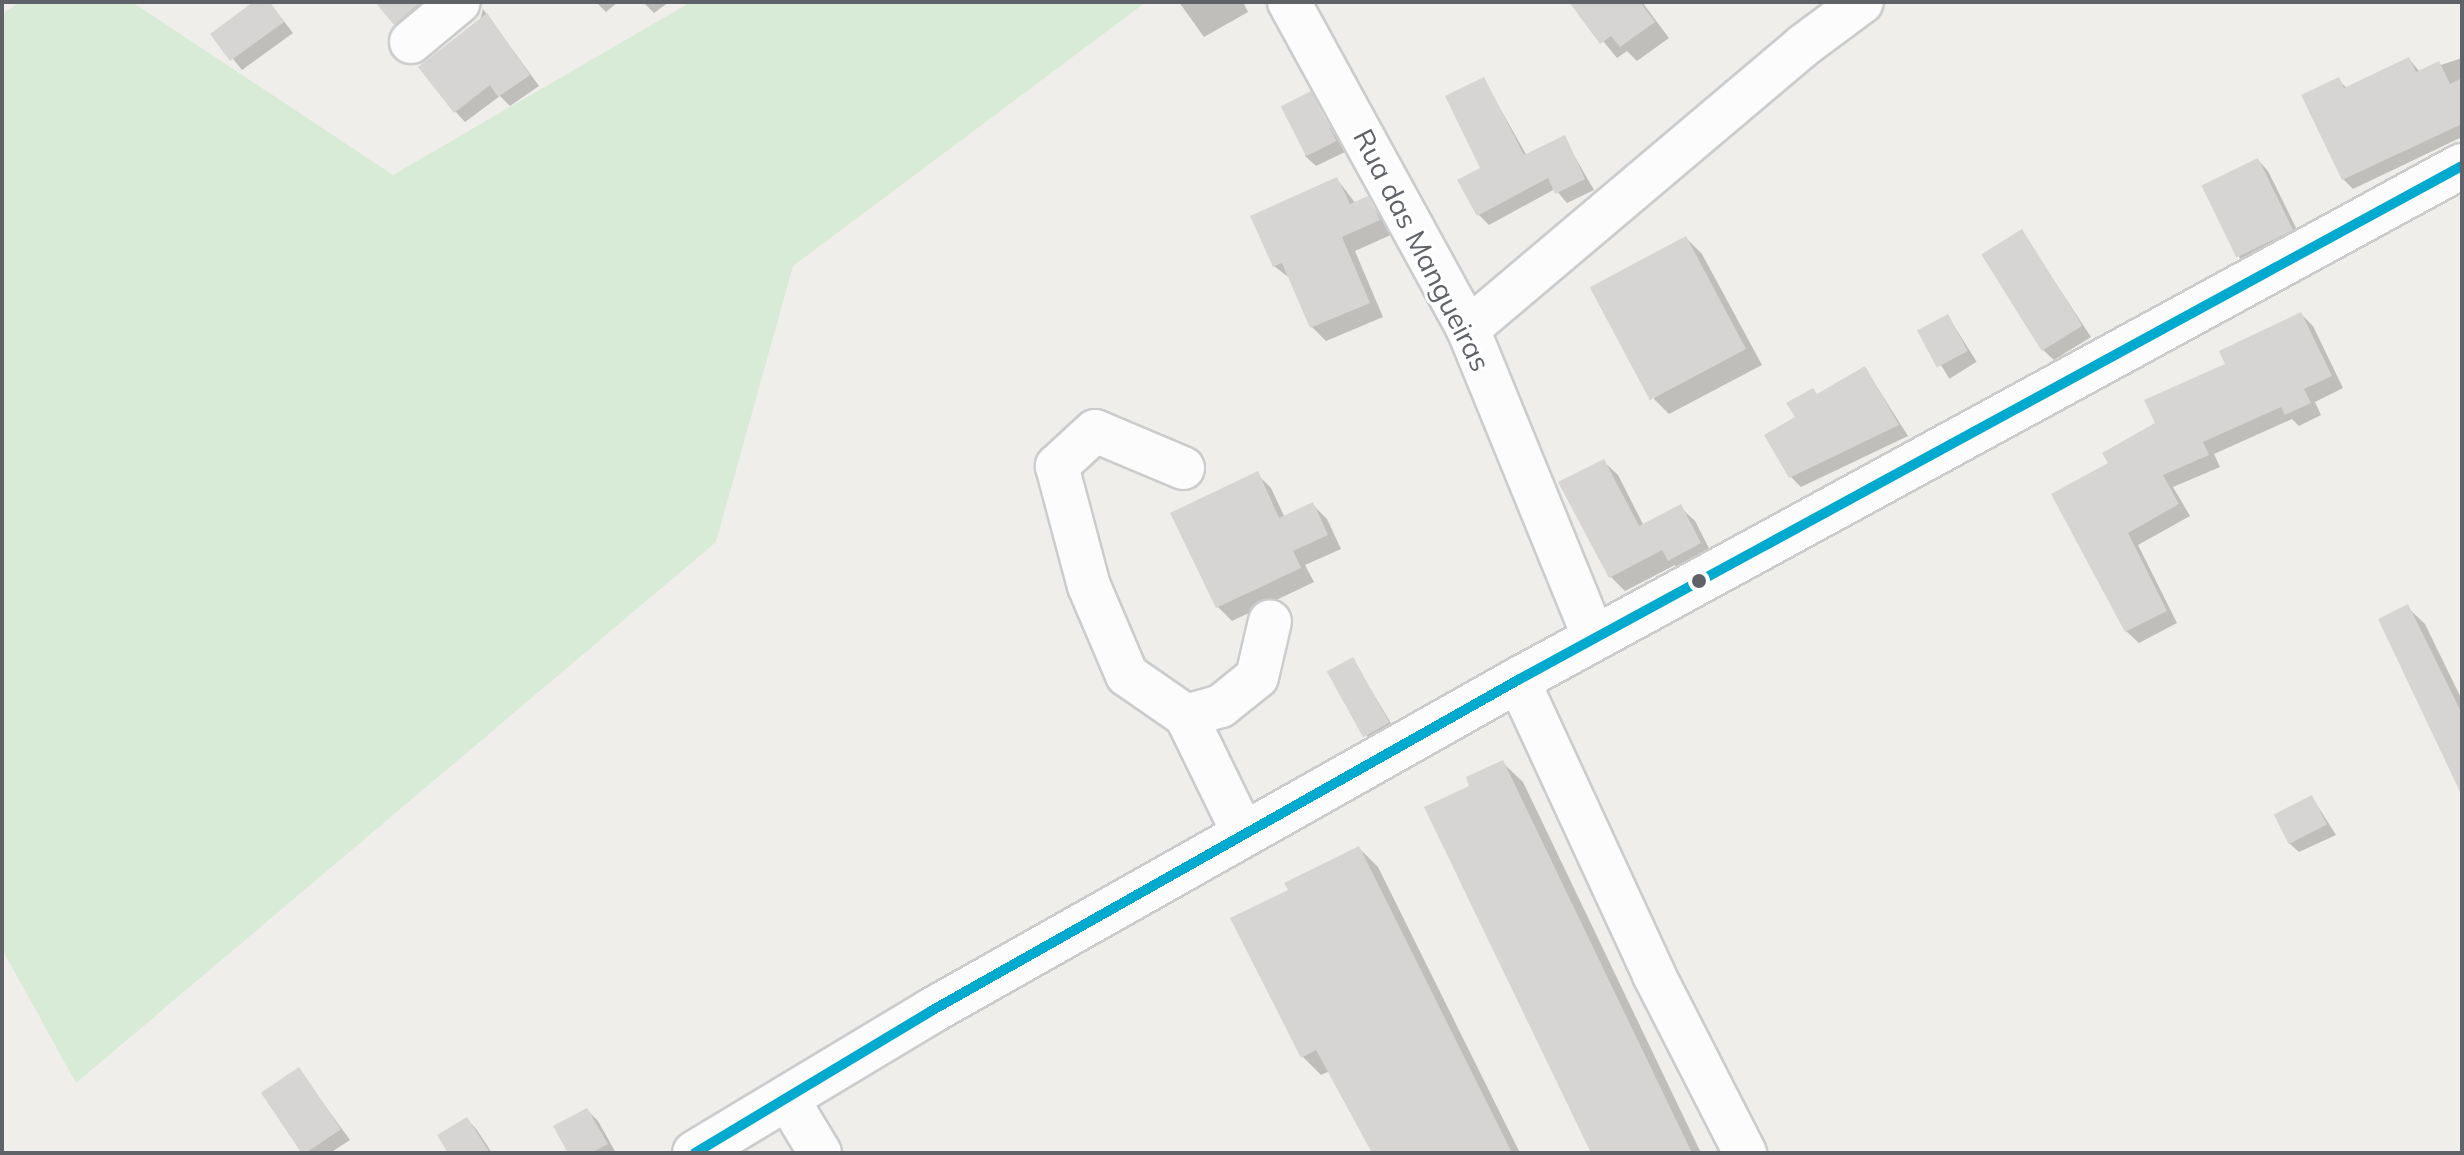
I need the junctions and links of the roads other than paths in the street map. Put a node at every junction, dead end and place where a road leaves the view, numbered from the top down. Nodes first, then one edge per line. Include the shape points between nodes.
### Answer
1 (459, 2) edge
2 (1289, 2) edge
3 (1862, 2) edge
4 (411, 42) dead end
5 (2462, 166) edge
6 (1468, 329) junction
7 (1183, 468) dead end
8 (1270, 621) dead end
9 (1594, 638) junction
10 (1518, 680) junction
11 (1186, 716) junction
12 (1244, 835) junction
13 (787, 1098) junction
14 (695, 1153) edge
15 (820, 1153) edge
16 (1745, 1153) edge

1 - 4 street
2 - 6 street, Rua das Mangueiras
3 - 6 street
5 - 9 street
6 - 9 street, Rua das Mangueiras
7 - 11 street via 1095,431 1057,466 1089,586 1127,675
8 - 11 street via 1257,677 1221,706
9 - 10 street
10 - 12 street
10 - 16 street via 1654,975
11 - 12 street
12 - 13 street
13 - 14 street
13 - 15 street

